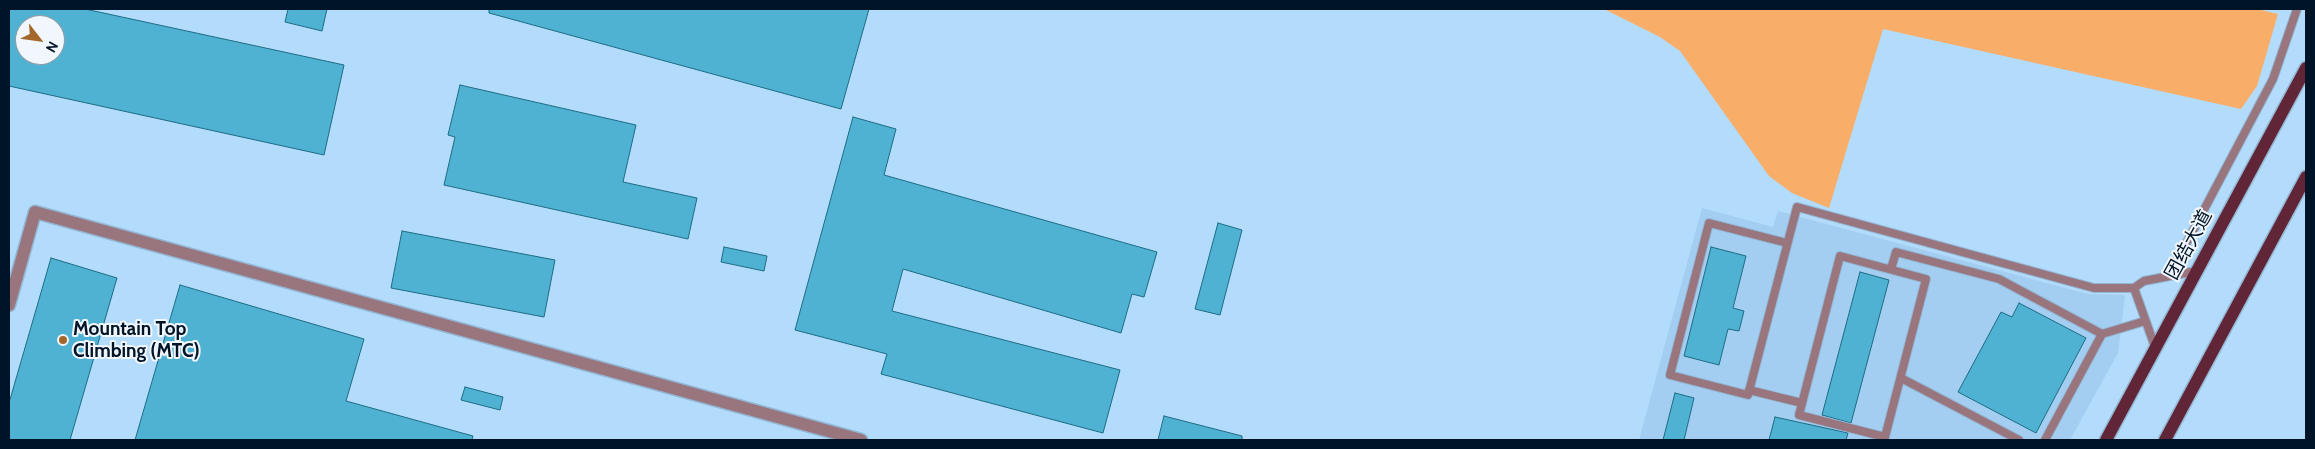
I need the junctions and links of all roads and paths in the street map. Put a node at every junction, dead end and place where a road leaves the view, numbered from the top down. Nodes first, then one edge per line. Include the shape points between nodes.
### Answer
1 (2296, 9) edge
2 (2306, 68) edge
3 (2306, 176) edge
4 (1787, 243) junction
5 (1891, 270) junction
6 (2196, 271) junction
7 (2170, 276) junction
8 (2134, 288) junction
9 (9, 305) edge
10 (2145, 321) junction
11 (2102, 334) junction
12 (2155, 347) junction
13 (1901, 378) junction
14 (1749, 390) junction
15 (1802, 403) junction
16 (861, 440) edge
17 (2019, 440) edge
18 (2045, 440) edge
19 (2106, 440) edge
20 (2165, 440) edge

1 - 7 lane via 2273,79
2 - 6 main road, 团结大道
3 - 20 main road
4 - 8 lane via 1797,207 2087,287
4 - 14 lane
4 - 14 lane via 1709,223 1670,375 1748,395
5 - 11 lane via 1896,252 1999,279
5 - 13 lane via 1926,279
5 - 15 lane via 1840,256
6 - 7 lane
6 - 12 main road, 团结大道
7 - 8 lane via 2144,281
8 - 10 lane
9 - 16 street via 34,212
10 - 11 lane
10 - 12 lane
11 - 18 lane
12 - 19 main road, 团结大道
13 - 15 lane via 1885,437 1799,415
13 - 17 lane
14 - 15 lane

